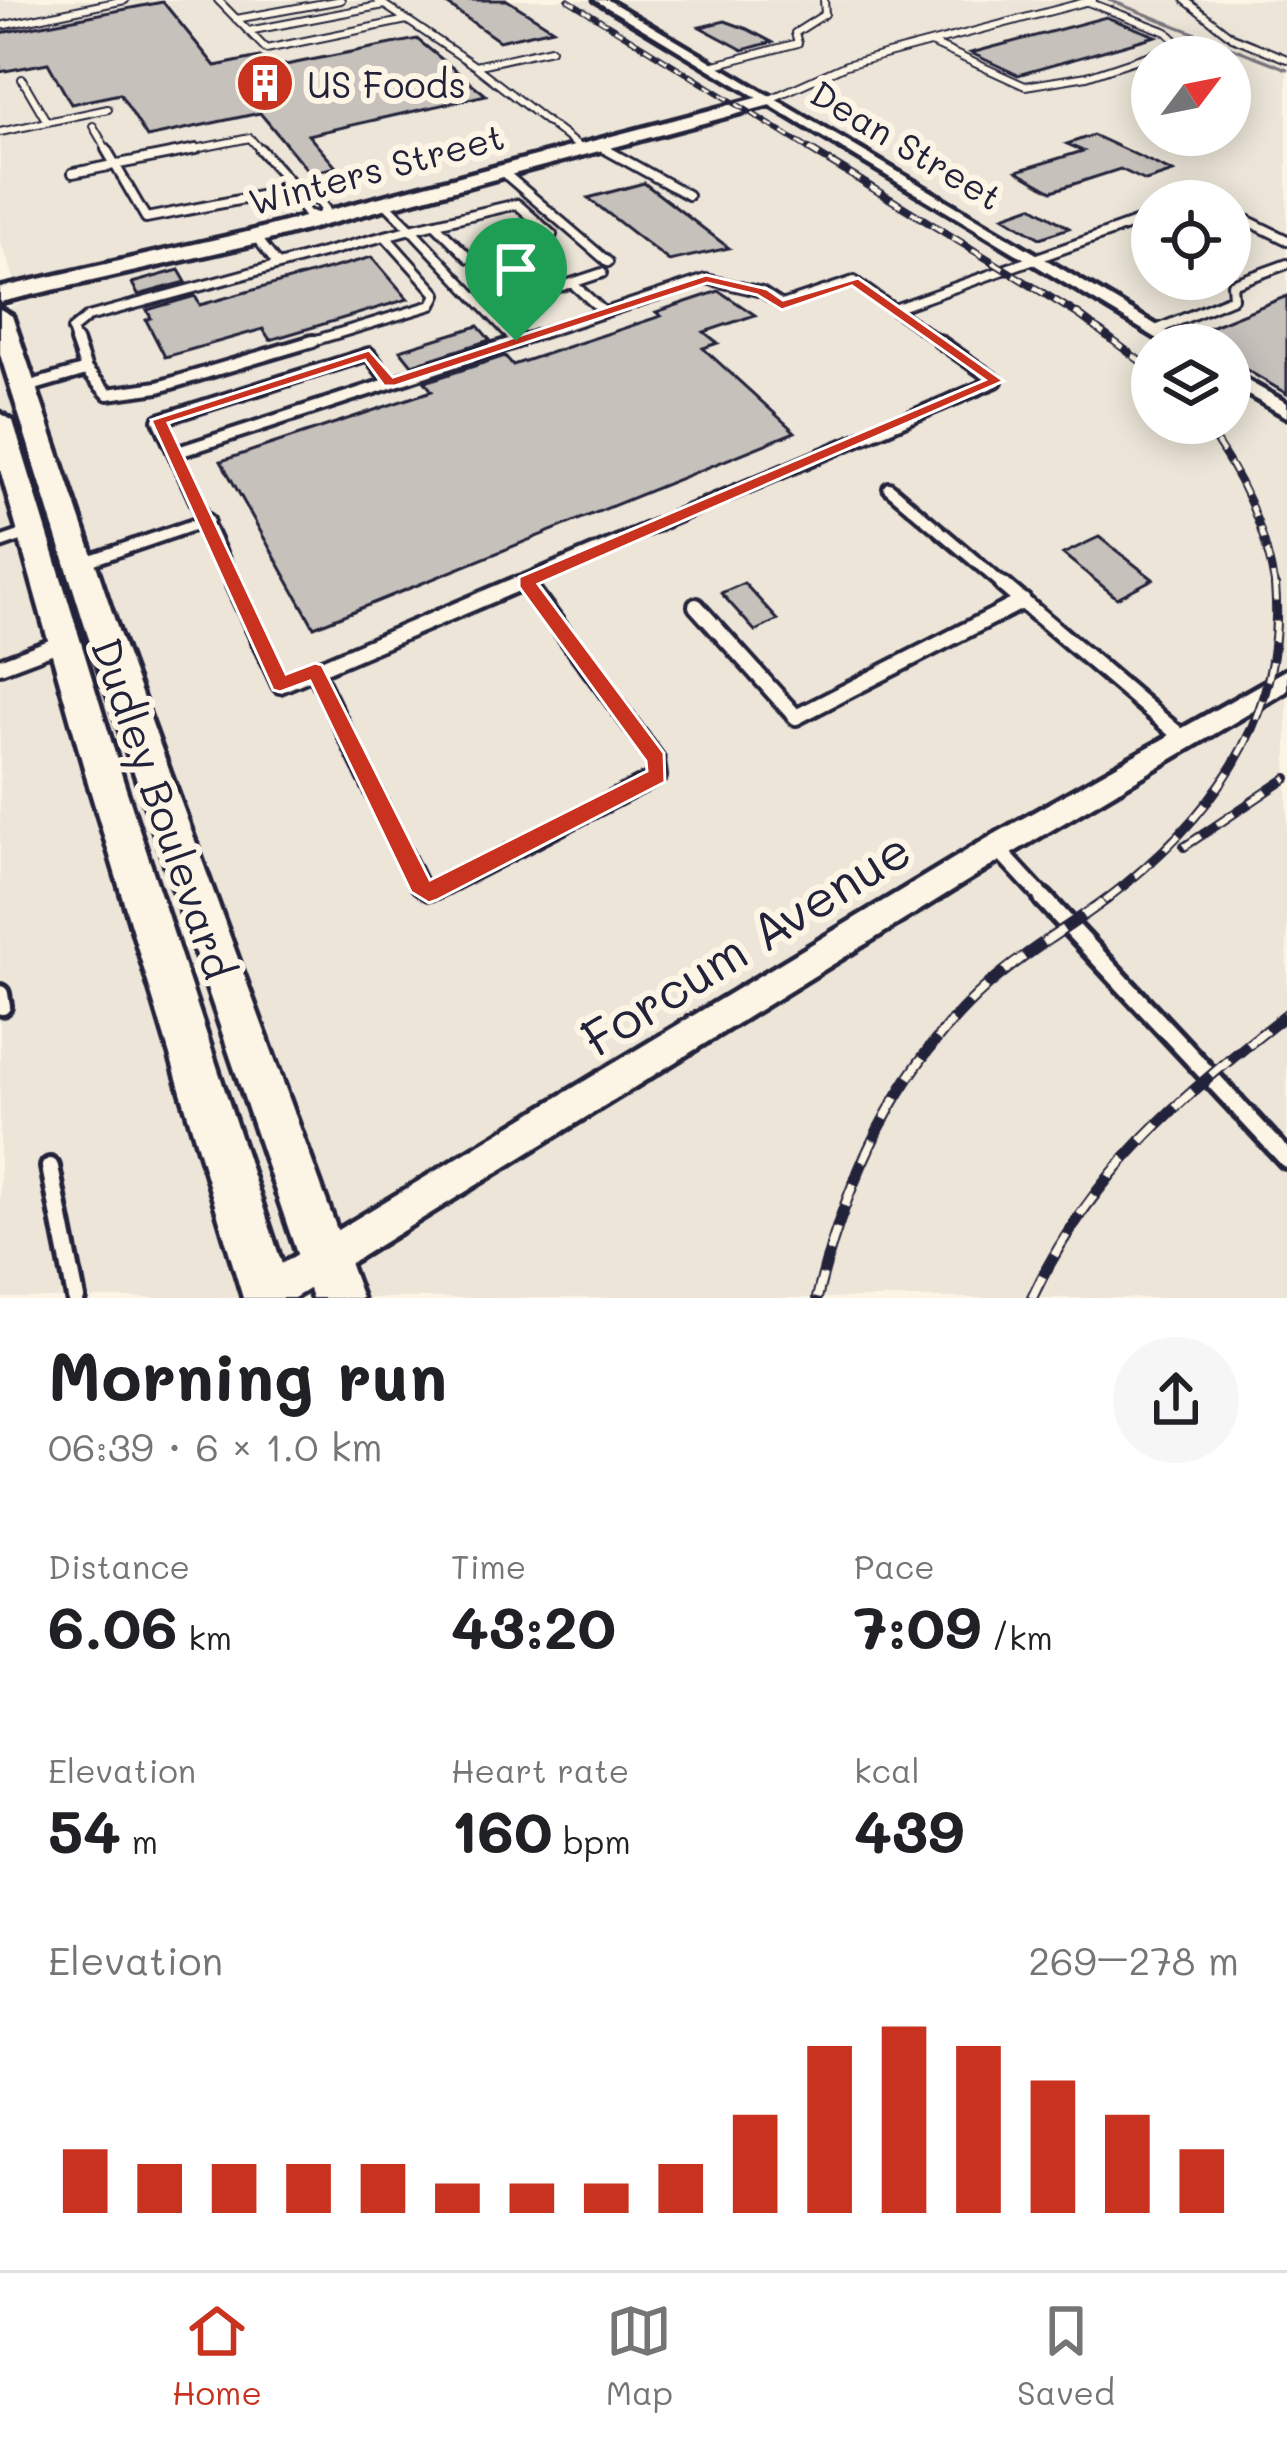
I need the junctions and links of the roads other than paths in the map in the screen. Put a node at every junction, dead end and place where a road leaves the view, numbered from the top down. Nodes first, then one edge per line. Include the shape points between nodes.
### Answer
1 (125, 0) edge
2 (220, 0) edge
3 (341, 0) edge
4 (600, 0) edge
5 (824, 0) edge
6 (1185, 0) edge
7 (1091, 1) edge
8 (381, 2) edge
9 (236, 20) junction
10 (406, 20) junction
11 (0, 26) edge
12 (248, 32) junction
13 (931, 43) junction
14 (551, 49) dead end
15 (1287, 59) edge
16 (475, 66) junction
17 (711, 66) junction
18 (22, 79) dead end
19 (768, 100) junction
20 (108, 110) dead end
21 (47, 122) junction
22 (94, 126) dead end
23 (0, 132) edge
24 (592, 148) junction
25 (116, 163) junction
26 (503, 172) junction
27 (74, 173) dead end
28 (299, 193) junction
29 (688, 195) dead end
30 (386, 202) junction
31 (322, 217) junction
32 (1251, 222) edge
33 (1131, 224) edge
34 (436, 225) junction
35 (411, 229) junction
36 (256, 236) junction
37 (385, 236) junction
38 (1287, 240) edge
39 (1033, 257) junction
40 (608, 262) dead end
41 (1287, 264) edge
42 (278, 265) junction
43 (602, 273) dead end
44 (572, 283) junction
45 (0, 295) edge
46 (508, 303) dead end
47 (894, 309) junction
48 (604, 313) junction
49 (0, 316) edge
50 (1146, 324) edge
51 (1170, 324) edge
52 (516, 341) junction
53 (86, 370) junction
54 (390, 383) junction
55 (24, 388) junction
56 (1251, 390) edge
57 (1287, 411) edge
58 (0, 421) edge
59 (175, 453) junction
60 (889, 488) dead end
61 (208, 520) junction
62 (16, 537) edge
63 (81, 564) junction
64 (526, 582) junction
65 (1022, 601) junction
66 (696, 606) dead end
67 (64, 642) junction
68 (0, 666) edge
69 (315, 671) junction
70 (1287, 680) edge
71 (1184, 739) junction
72 (996, 848) junction
73 (1287, 1159) edge
74 (50, 1167) dead end
75 (330, 1279) edge
76 (264, 1297) edge
77 (76, 1298) edge

1 - 11 lane
2 - 9 lane
3 - 9 lane
4 - 17 street, Dean Street
5 - 17 lane via 824,14 795,32 799,43
6 - 15 lane via 1232,38
7 - 13 lane
7 - 13 lane via 1180,45 1087,76 1025,86
8 - 10 lane
8 - 12 lane
9 - 12 lane
10 - 12 lane via 266,49
10 - 16 lane
13 - 19 lane via 846,65
14 - 16 lane
16 - 24 lane
17 - 19 street, Dean Street
18 - 21 lane
19 - 24 main road, Winters Street
19 - 39 street, Dean Street
20 - 21 lane
21 - 23 lane
22 - 25 lane
24 - 26 main road, Winters Street
24 - 29 lane
25 - 27 lane
25 - 28 lane via 250,138
25 - 28 lane via 146,218
26 - 30 main road, Winters Street
26 - 40 lane
28 - 31 lane via 307,214
30 - 31 main road, Winters Street
30 - 35 lane
31 - 36 main road, Winters Street
32 - 38 lane
33 - 39 lane
34 - 34 lane via 517,204 552,235 476,260
34 - 35 lane
35 - 37 lane
35 - 52 lane
36 - 42 lane
36 - 45 main road, Winters Street
37 - 42 lane
37 - 53 lane via 437,294 432,305 158,387 108,394
39 - 47 lane
39 - 50 street, Dean Street
41 - 51 lane via 1232,284 1233,298
42 - 53 lane via 88,317 72,330
43 - 44 lane
44 - 46 lane
44 - 48 lane
47 - 48 lane via 854,280 782,305 706,279
47 - 64 lane via 996,381
48 - 52 lane
49 - 55 main road, Dudley Boulevard
52 - 54 lane
53 - 55 lane
54 - 59 lane
54 - 59 lane via 369,354 159,420
55 - 63 main road, Dudley Boulevard
56 - 57 street
58 - 62 main road, Dudley Boulevard
59 - 61 lane
60 - 65 lane
61 - 63 lane
61 - 69 lane via 280,685
62 - 67 main road, Dudley Boulevard
63 - 75 main road, Dudley Boulevard
64 - 69 lane
64 - 69 lane via 656,759 658,776 437,890 419,885
65 - 66 lane via 796,717
65 - 71 lane
67 - 68 lane
67 - 76 main road, Dudley Boulevard
70 - 71 street, Forcum Avenue
71 - 72 street, Forcum Avenue
72 - 73 lane
72 - 75 street, Forcum Avenue
74 - 77 lane
75 - 76 street, Forcum Avenue

